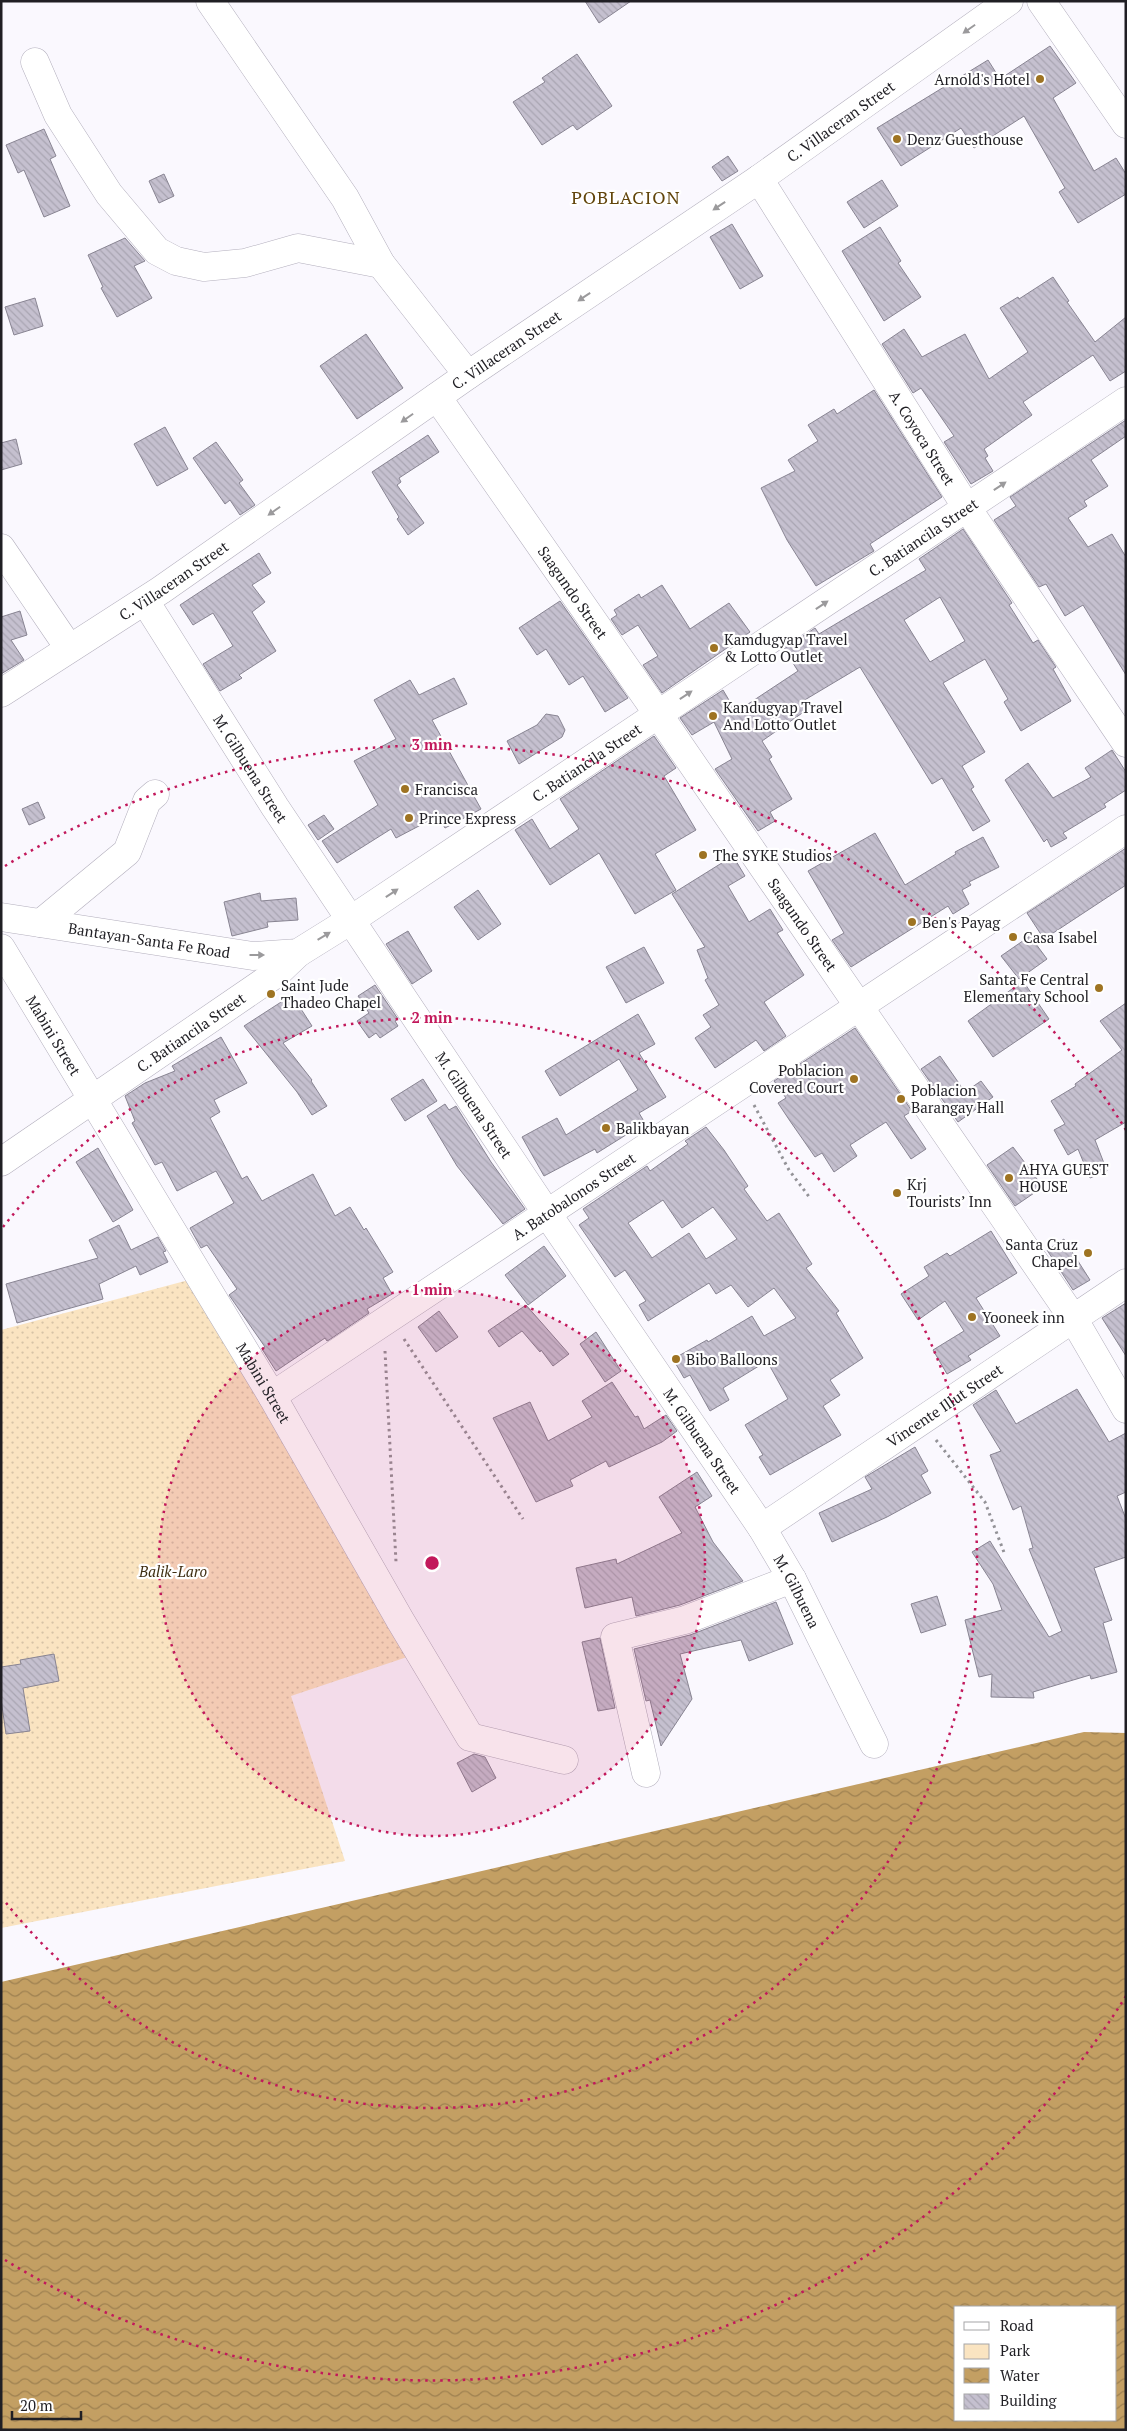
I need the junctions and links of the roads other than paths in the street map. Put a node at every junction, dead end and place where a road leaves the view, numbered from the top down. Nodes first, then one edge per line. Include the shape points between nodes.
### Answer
1 (210, 1) edge
2 (1009, 1) edge
3 (1041, 1) edge
4 (35, 62) dead end
5 (1126, 124) edge
6 (760, 179) junction
7 (381, 264) junction
8 (468, 375) junction
9 (438, 397) junction
10 (1126, 401) edge
11 (967, 508) junction
12 (1, 548) edge
13 (145, 601) junction
14 (69, 648) junction
15 (1, 693) edge
16 (658, 714) junction
17 (1126, 743) edge
18 (155, 794) dead end
19 (1126, 829) edge
20 (1, 917) edge
21 (351, 920) junction
22 (41, 923) junction
23 (1, 948) edge
24 (298, 953) junction
25 (858, 1005) junction
26 (93, 1100) junction
27 (1, 1162) edge
28 (546, 1212) junction
29 (1126, 1283) edge
30 (1072, 1318) junction
31 (272, 1396) junction
32 (1126, 1408) edge
33 (762, 1528) junction
34 (792, 1579) junction
35 (874, 1744) dead end
36 (564, 1760) dead end
37 (646, 1773) dead end

1 - 7 street via 345,198
2 -> 6 street, C. Villaceran Street
3 - 5 street
4 - 7 street via 58,115 109,194 157,251 176,261 204,267 245,263 298,248
6 -> 8 street, C. Villaceran Street
6 - 11 street, A. Coyoca Street
7 - 8 street
8 - 9 street, C. Villaceran Street
9 -> 13 street, C. Villaceran Street
9 - 16 street, Saagundo Street
11 -> 10 street, C. Batiancila Street
16 -> 11 street, C. Batiancila Street
11 - 17 street, A. Coyoca Street
12 - 14 street
13 - 14 street, C. Villaceran Street
13 - 21 street, M. Gilbuena Street via 275,807
14 - 15 street, C. Villaceran Street
21 -> 16 street, C. Batiancila Street
16 - 25 street, Saagundo Street
18 - 22 street via 147,801 127,852
19 - 25 street, A. Batobalonos Street
20 - 22 street, Bantayan-Santa Fe Road
24 -> 21 street, C. Batiancila Street
21 - 28 street, M. Gilbuena Street
22 -> 24 street, Bantayan-Santa Fe Road via 253,956
23 - 26 street, Mabini Street
24 - 26 street, C. Batiancila Street via 277,973
25 - 28 street, A. Batobalonos Street
25 - 30 street, Saagundo Street
26 - 27 street, C. Batiancila Street
26 - 31 street, Mabini Street
28 - 31 street, A. Batobalonos Street
28 - 33 street, M. Gilbuena Street
29 - 30 street, Vincente Illut Street
30 - 32 street, Saagundo Street
30 - 33 street, Vincente Illut Street
31 - 36 street, Mabini Street via 470,1737
33 - 34 street, M. Gilbuena
34 - 35 street, M. Gilbuena
34 - 37 street via 685,1620 615,1638

